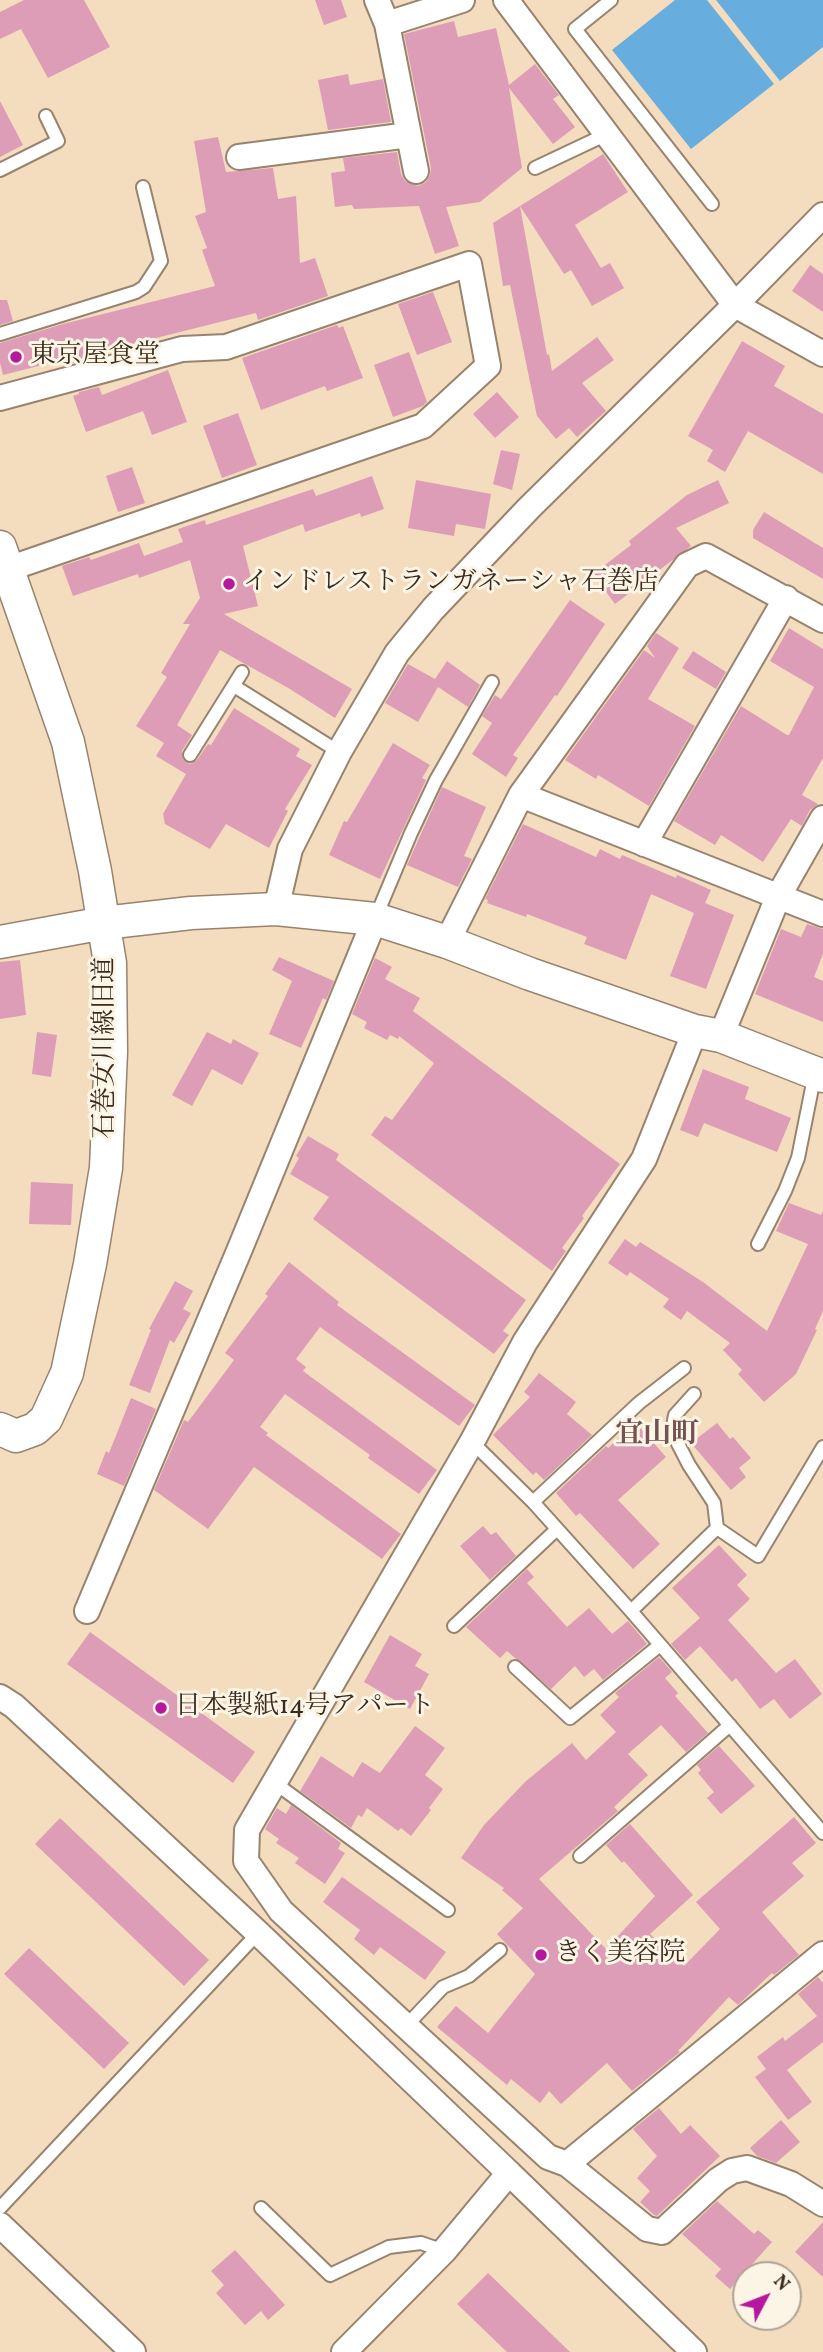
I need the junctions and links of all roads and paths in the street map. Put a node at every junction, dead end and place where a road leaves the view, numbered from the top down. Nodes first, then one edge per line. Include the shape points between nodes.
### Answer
1 (377, 0) edge
2 (462, 0) edge
3 (506, 0) edge
4 (611, 0) edge
5 (387, 24) junction
6 (46, 116) dead end
7 (607, 134) junction
8 (409, 135) junction
9 (239, 157) dead end
10 (535, 168) dead end
11 (0, 170) edge
12 (416, 171) dead end
13 (143, 187) dead end
14 (712, 204) dead end
15 (823, 215) edge
16 (735, 305) junction
17 (0, 334) edge
18 (823, 354) edge
19 (0, 398) edge
20 (5, 569) edge
21 (786, 598) junction
22 (823, 620) edge
23 (242, 672) dead end
24 (492, 682) dead end
25 (233, 686) junction
26 (339, 752) junction
27 (190, 755) dead end
28 (521, 795) junction
29 (823, 818) edge
30 (644, 844) junction
31 (778, 897) junction
32 (276, 909) junction
33 (823, 914) edge
34 (375, 919) junction
35 (104, 923) junction
36 (0, 942) edge
37 (447, 942) junction
38 (708, 1033) junction
39 (819, 1075) edge
40 (758, 1244) dead end
41 (684, 1368) dead end
42 (694, 1394) dead end
43 (0, 1429) edge
44 (472, 1442) junction
45 (823, 1447) edge
46 (533, 1502) junction
47 (717, 1528) junction
48 (558, 1529) junction
49 (87, 1611) dead end
50 (631, 1611) junction
51 (454, 1626) dead end
52 (660, 1645) junction
53 (515, 1667) dead end
54 (0, 1697) edge
55 (730, 1725) junction
56 (275, 1783) junction
57 (823, 1833) edge
58 (580, 1856) dead end
59 (448, 1910) dead end
60 (281, 1911) junction
61 (258, 1933) junction
62 (500, 1950) dead end
63 (823, 1954) edge
64 (406, 2026) junction
65 (568, 2164) junction
66 (509, 2173) junction
67 (823, 2204) edge
68 (0, 2207) edge
69 (261, 2208) dead end
70 (0, 2225) edge
71 (444, 2251) junction
72 (133, 2352) edge
73 (344, 2352) edge
74 (694, 2352) edge

1 - 5 street
2 - 5 street
3 - 7 street
4 - 14 lane via 575,29
5 - 8 street
6 - 11 lane via 58,141
7 - 10 lane
7 - 16 street
8 - 9 street
8 - 12 street
13 - 17 lane via 161,261 144,287
15 - 16 street
16 - 18 street
16 - 26 street via 433,609 397,653
19 - 20 street via 182,349 226,347 469,264 488,366 423,426
20 - 35 street, 石巻女川線旧道 via 68,742
21 - 22 street
21 - 28 street via 706,556 687,565
21 - 30 street
23 - 25 lane
24 - 34 lane via 436,780
25 - 26 lane
25 - 27 lane
26 - 32 street via 290,849
28 - 30 street
28 - 37 street
29 - 31 street
30 - 31 street
31 - 33 street
31 - 38 street
32 - 34 street
32 - 35 street
34 - 37 street
34 - 49 street
35 - 36 street
35 - 43 street, 石巻女川線旧道 via 110,963 111,1052 106,1155 87,1278 67,1373 46,1419 16,1436
37 - 38 street
38 - 39 street
38 - 44 street via 644,1159 525,1342
39 - 40 lane via 798,1158
41 - 46 lane via 639,1403
42 - 47 lane via 675,1415 672,1432 713,1503
44 - 46 lane
44 - 56 street
45 - 47 lane via 758,1556
46 - 48 lane
47 - 50 lane
48 - 50 lane
48 - 51 lane
50 - 52 lane
52 - 53 lane via 570,1718
52 - 55 lane
54 - 61 street
55 - 57 lane
55 - 58 lane
56 - 59 lane
56 - 60 street via 247,1830 246,1861
60 - 61 street
60 - 64 street
61 - 66 street
61 - 68 lane
62 - 64 lane via 469,1976 443,1987
63 - 65 street
64 - 65 street via 548,2157
65 - 67 street via 647,2228 662,2232 718,2180 740,2169 791,2184
66 - 71 street
66 - 74 street
69 - 71 lane via 330,2275 389,2247 421,2243
70 - 72 street
71 - 73 street

